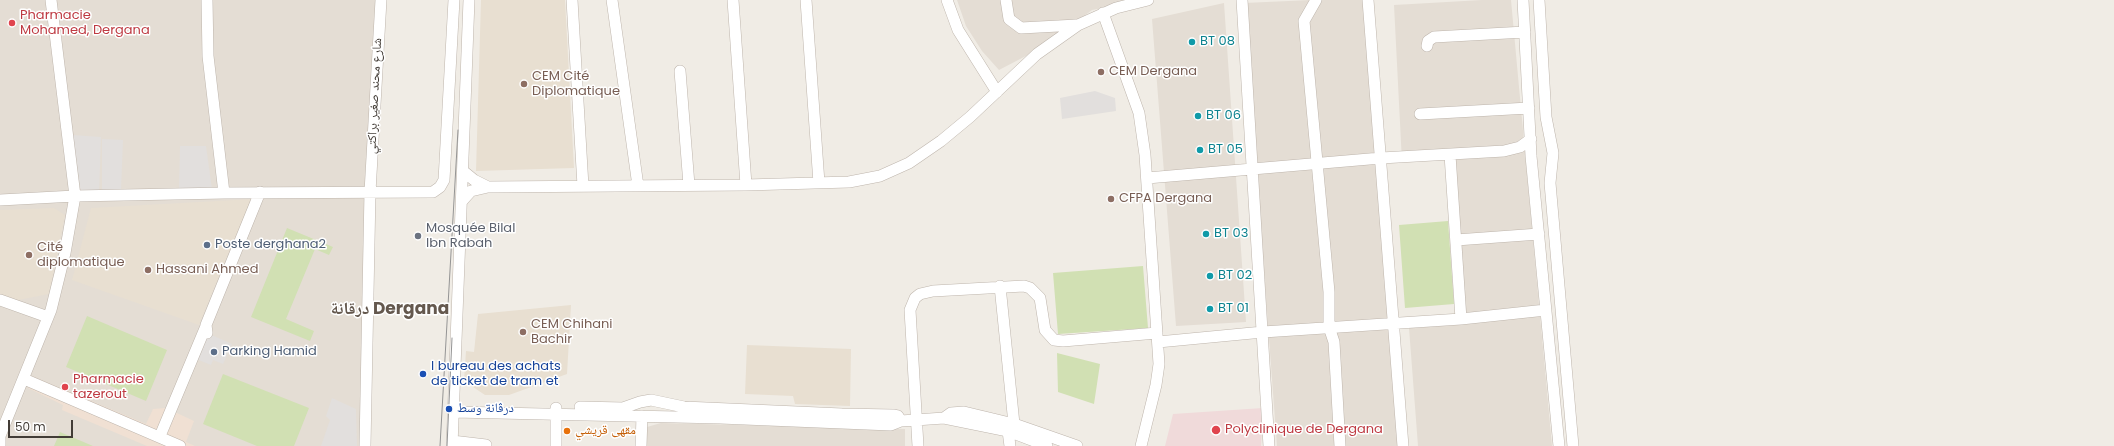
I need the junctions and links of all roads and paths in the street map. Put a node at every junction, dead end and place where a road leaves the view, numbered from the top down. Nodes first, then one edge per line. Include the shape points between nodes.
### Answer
1 (51, 0) edge
2 (207, 0) edge
3 (381, 0) edge
4 (454, 0) edge
5 (469, 0) edge
6 (572, 0) edge
7 (612, 0) edge
8 (733, 0) edge
9 (806, 0) edge
10 (947, 0) edge
11 (1006, 0) edge
12 (1148, 0) edge
13 (1242, 0) edge
14 (1316, 0) edge
15 (1368, 0) edge
16 (1523, 0) edge
17 (1539, 0) edge
18 (1103, 14) junction
19 (1078, 24) junction
20 (1525, 32) junction
21 (1427, 46) dead end
22 (680, 71) dead end
23 (449, 79) junction
24 (466, 80) junction
25 (997, 92) junction
26 (1529, 108) junction
27 (1420, 114) dead end
28 (1551, 140) junction
29 (1531, 141) junction
30 (1450, 155) junction
31 (1381, 158) junction
32 (1553, 160) junction
33 (1532, 162) junction
34 (1317, 163) junction
35 (1252, 169) junction
36 (463, 171) junction
37 (1147, 178) junction
38 (819, 183) junction
39 (689, 185) junction
40 (746, 185) junction
41 (488, 186) junction
42 (583, 186) junction
43 (638, 186) junction
44 (260, 192) junction
45 (370, 192) junction
46 (224, 193) junction
47 (75, 196) junction
48 (0, 200) edge
49 (462, 201) junction
50 (1539, 234) junction
51 (1456, 240) junction
52 (1000, 286) junction
53 (0, 300) edge
54 (1546, 310) junction
55 (48, 317) junction
56 (1461, 319) junction
57 (1395, 323) junction
58 (1329, 327) junction
59 (1262, 332) junction
60 (1158, 337) junction
61 (24, 379) junction
62 (648, 400) junction
63 (635, 404) junction
64 (454, 409) junction
65 (556, 411) junction
66 (641, 416) junction
67 (901, 421) junction
68 (917, 421) junction
69 (1011, 427) junction
70 (160, 436) junction
71 (452, 444) edge
72 (0, 445) edge
73 (180, 446) edge
74 (365, 446) edge
75 (486, 446) edge
76 (490, 446) edge
77 (556, 446) edge
78 (641, 446) edge
79 (918, 446) edge
80 (1010, 446) edge
81 (1047, 446) edge
82 (1077, 446) edge
83 (1142, 446) edge
84 (1269, 446) edge
85 (1340, 446) edge
86 (1403, 446) edge
87 (1559, 446) edge
88 (1573, 446) edge

1 - 47 street
2 - 46 street via 208,56
3 - 45 street, شارع محند صغير براكتي
4 - 23 street
5 - 24 street
6 - 42 street
7 - 43 street
8 - 40 street
9 - 38 street
10 - 25 street via 958,30
11 - 19 street via 1009,19 1020,28
12 - 18 street
13 - 35 street
14 - 34 street via 1304,21
15 - 31 street
16 - 20 street
17 - 28 street via 1546,117
18 - 19 street
18 - 37 street via 1139,113
19 - 25 street via 1037,54
20 - 21 street via 1434,37
20 - 26 street
22 - 39 street
23 - 24 street
23 - 45 street via 443,184 429,193
24 - 36 street
25 - 38 street via 951,133 900,168 860,181
26 - 27 street
26 - 29 street
28 - 29 street via 1540,138
28 - 32 street
29 - 30 street via 1508,151
29 - 33 street
30 - 31 street
30 - 51 street
31 - 34 street
31 - 57 street
32 - 33 street via 1541,164
32 - 88 street via 1550,183
33 - 50 street
34 - 35 street
34 - 58 street via 1329,292
35 - 37 street
35 - 59 street
36 - 41 street via 474,180
36 - 49 street
37 - 60 street
38 - 40 street
39 - 40 street
39 - 43 street
41 - 42 street
41 - 49 street via 471,191
42 - 43 street
44 - 45 street
44 - 46 street
44 - 70 street
45 - 74 street, شارع محند صغير براكتي
46 - 47 street
47 - 48 street
47 - 55 street via 65,254
49 - 64 street
50 - 51 street
50 - 54 street
51 - 56 street
52 - 60 street via 1024,286 1036,292 1042,305 1045,330 1054,340
52 - 68 street via 926,291 915,298 910,310
52 - 69 street
53 - 55 street
54 - 56 street
54 - 87 street
55 - 61 street
56 - 57 street
57 - 58 street
57 - 86 street
58 - 59 street
58 - 85 street via 1334,342
59 - 60 street
59 - 84 street
60 - 83 street via 1156,385
61 - 70 street
61 - 72 street via 0,436
62 - 63 street
62 - 66 street via 650,409
62 - 67 street via 684,407 892,415 898,416
63 - 65 street via 623,408
63 - 66 street via 633,410
64 - 65 street
64 - 71 street
65 - 66 street
65 - 77 street
66 - 67 street via 888,425
66 - 78 street
67 - 68 street
68 - 69 street via 944,418
68 - 79 street
69 - 80 street
69 - 81 street
69 - 82 street
70 - 73 street
71 - 75 street
75 - 76 street

